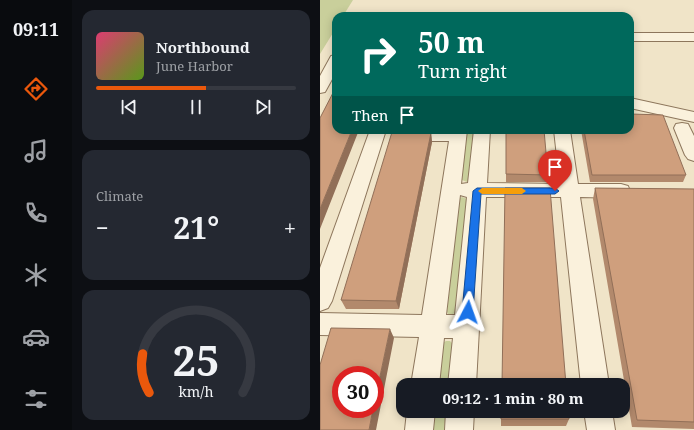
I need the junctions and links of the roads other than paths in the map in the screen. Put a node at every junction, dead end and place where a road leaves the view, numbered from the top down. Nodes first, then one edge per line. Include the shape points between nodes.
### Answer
1 (634, 37) edge
2 (694, 38) edge
3 (332, 66) edge
4 (320, 89) edge
5 (634, 104) edge
6 (688, 123) edge
7 (377, 134) edge
8 (458, 134) edge
9 (482, 134) edge
10 (563, 134) edge
11 (694, 155) edge
12 (451, 190) junction
13 (477, 191) junction
14 (570, 191) junction
15 (640, 191) edge
16 (320, 301) edge
17 (320, 324) edge
18 (433, 326) junction
19 (466, 327) junction
20 (426, 378) edge
21 (462, 378) edge
22 (594, 378) edge
23 (420, 418) edge
24 (460, 418) edge
25 (599, 418) edge
26 (419, 430) edge
27 (459, 430) edge
28 (601, 430) edge

1 - 2 street
3 - 4 street
5 - 6 street
6 - 11 street
7 - 16 street
8 - 12 street
9 - 13 street
10 - 14 street
12 - 13 street
12 - 18 street
13 - 14 street
13 - 19 street
14 - 15 street
14 - 22 street
17 - 18 street
18 - 19 street
18 - 20 street
19 - 21 street
23 - 26 street
24 - 27 street
25 - 28 street

